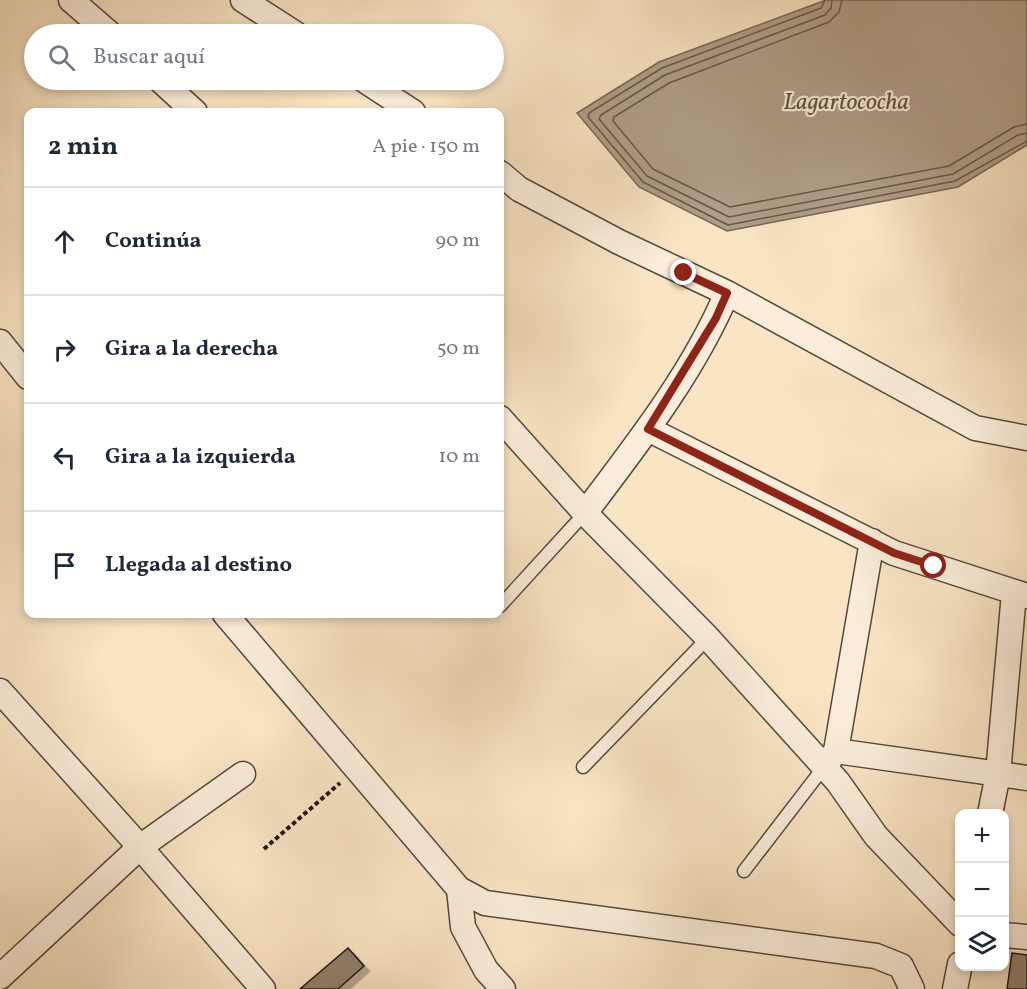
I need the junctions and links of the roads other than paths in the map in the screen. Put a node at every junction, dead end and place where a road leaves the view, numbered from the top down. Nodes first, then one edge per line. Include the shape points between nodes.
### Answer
1 (71, 0) edge
2 (243, 0) edge
3 (99, 24) edge
4 (280, 24) edge
5 (171, 90) edge
6 (379, 90) edge
7 (191, 108) edge
8 (407, 108) edge
9 (504, 176) edge
10 (727, 293) junction
11 (0, 342) edge
12 (24, 372) edge
13 (504, 422) edge
14 (648, 429) junction
15 (1027, 438) edge
16 (585, 513) junction
17 (872, 541) junction
18 (1020, 594) edge
19 (504, 602) edge
20 (228, 618) edge
21 (708, 638) junction
22 (0, 691) edge
23 (830, 759) junction
24 (583, 767) dead end
25 (243, 774) dead end
26 (998, 774) junction
27 (1027, 778) edge
28 (991, 809) edge
29 (141, 847) junction
30 (744, 871) dead end
31 (459, 889) junction
32 (955, 919) edge
33 (1009, 935) edge
34 (1027, 937) edge
35 (959, 971) edge
36 (0, 977) edge
37 (263, 989) edge
38 (503, 989) edge
39 (912, 989) edge
40 (955, 989) edge

1 - 3 street
2 - 4 street
5 - 7 street
6 - 8 street
9 - 10 street via 519,189 619,242
10 - 14 street via 716,318
10 - 15 street via 975,428
11 - 12 street
13 - 16 street
14 - 16 street
14 - 17 street
16 - 19 lane
16 - 21 street
17 - 18 street via 894,553
17 - 23 street
18 - 26 street
20 - 31 street
21 - 23 street
21 - 24 lane
22 - 29 street
23 - 26 street
23 - 30 lane
23 - 32 street via 838,782 876,836
25 - 29 street
26 - 27 street
26 - 28 street
29 - 36 street
29 - 37 street
31 - 38 street via 463,927 486,970
31 - 39 street via 485,903 876,956 901,966
33 - 34 street
35 - 40 street

